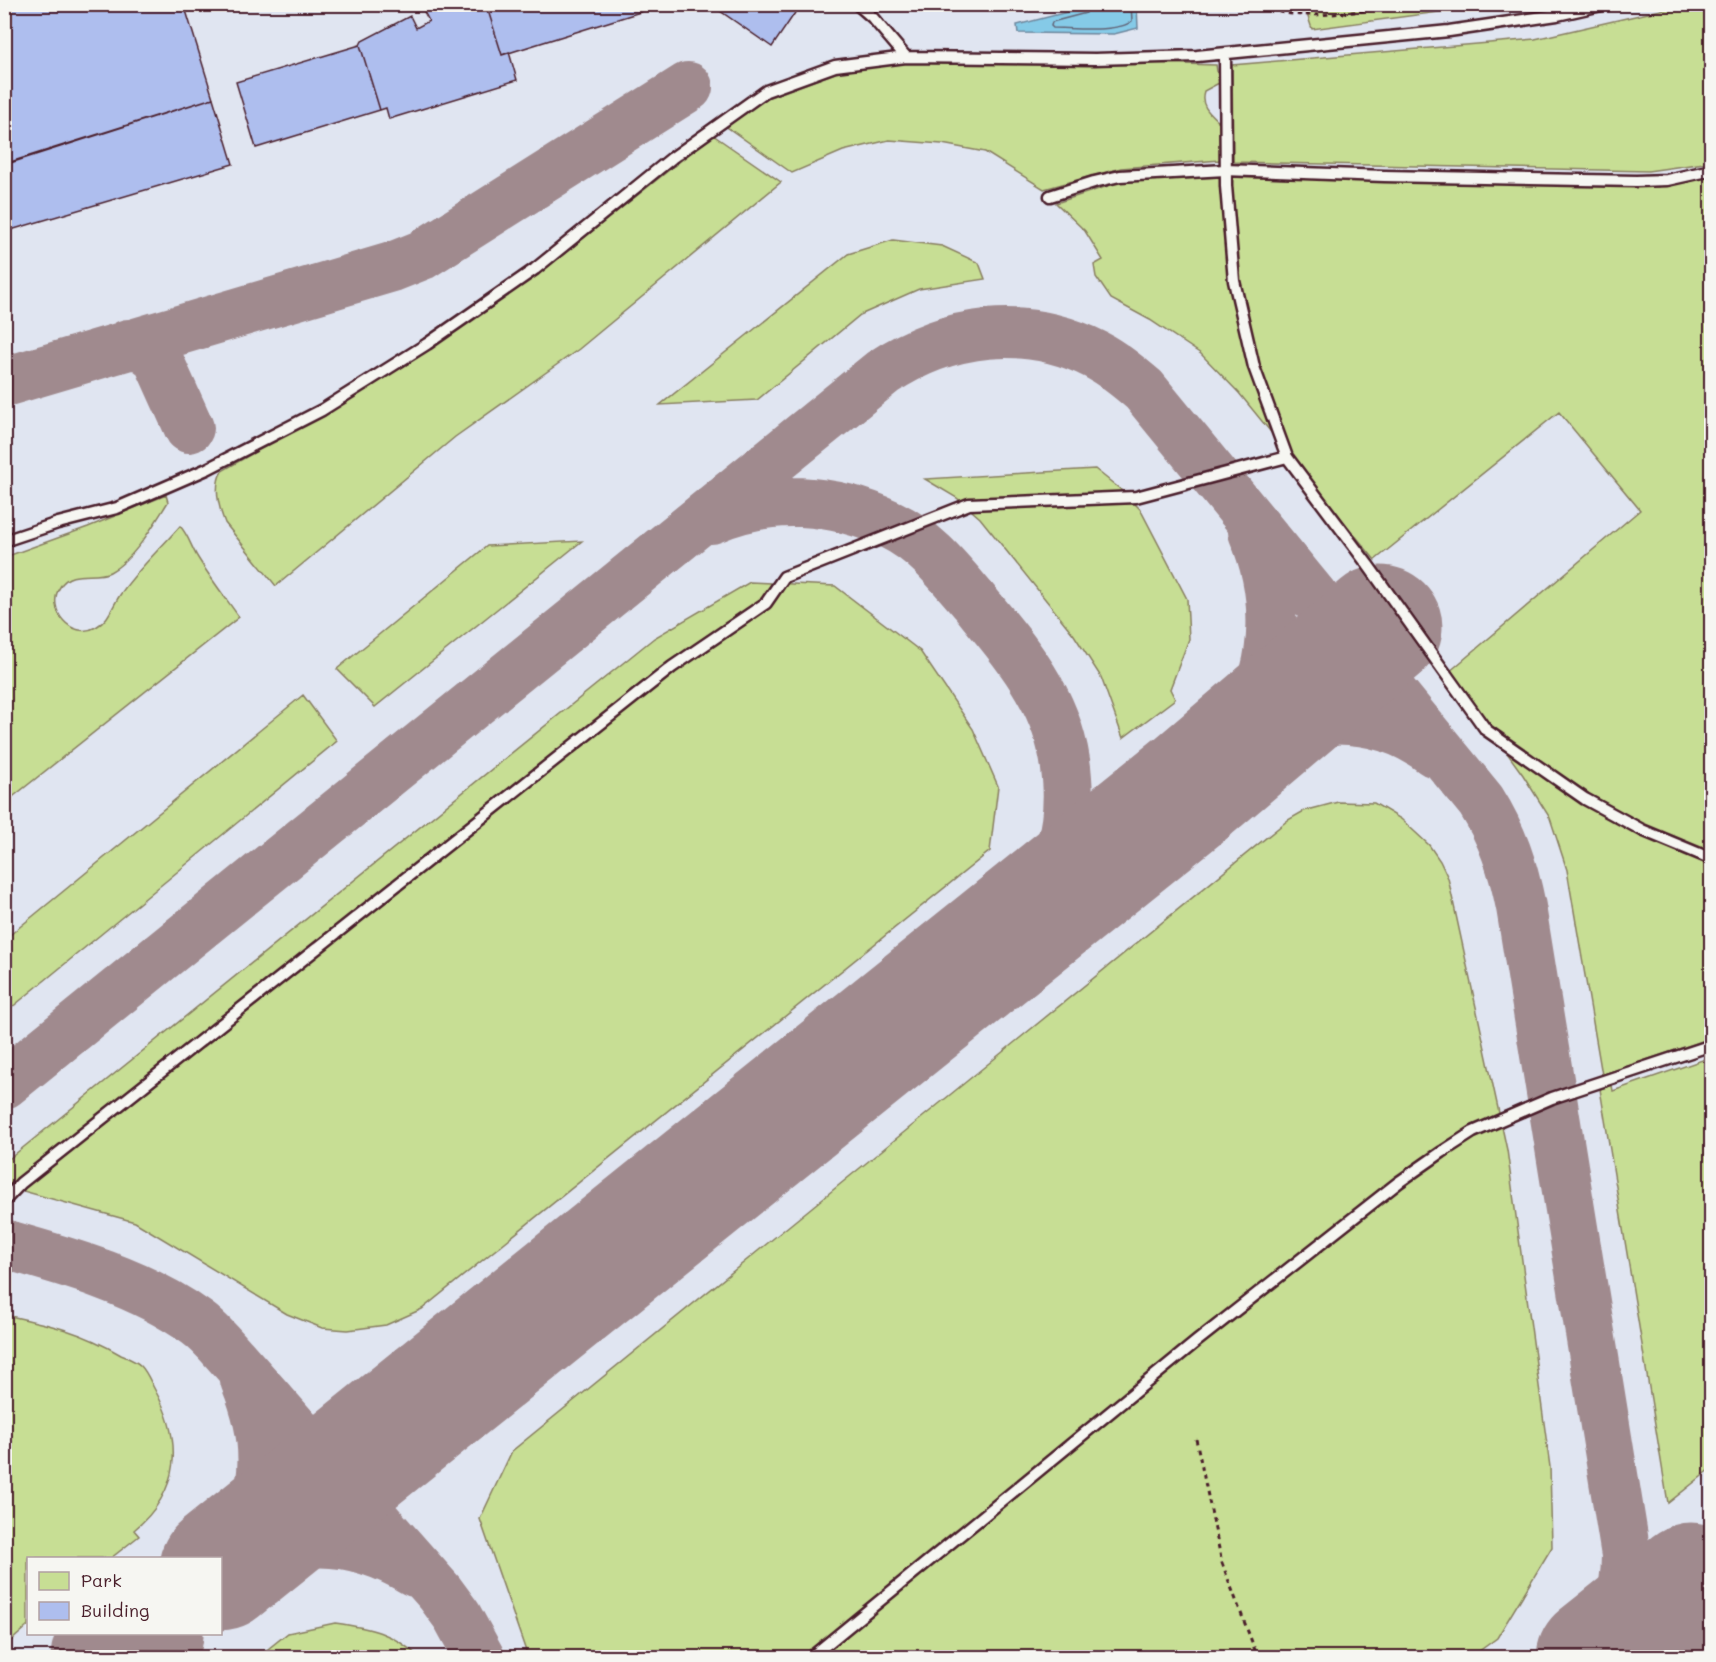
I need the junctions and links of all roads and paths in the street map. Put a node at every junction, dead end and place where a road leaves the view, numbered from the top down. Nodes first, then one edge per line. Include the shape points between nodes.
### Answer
1 (857, 4) edge
2 (1404, 4) edge
3 (1606, 4) edge
4 (1262, 6) edge
5 (1225, 54) junction
6 (906, 57) junction
7 (1712, 170) edge
8 (1226, 171) junction
9 (1050, 196) dead end
10 (1287, 457) junction
11 (4, 541) edge
12 (1712, 859) edge
13 (1712, 1045) edge
14 (4, 1201) edge
15 (1196, 1439) dead end
16 (810, 1658) edge
17 (1258, 1658) edge

1 - 6 lane
2 - 4 path via 1390,9 1293,15
3 - 5 lane via 1449,31
5 - 6 lane via 1095,59
5 - 8 lane
6 - 11 lane via 835,66 766,91 672,158 535,269 322,410 207,469 117,508
7 - 8 lane via 1667,180 1636,181
8 - 9 lane via 1120,176
8 - 10 lane via 1236,291 1257,375
10 - 12 lane via 1486,730 1585,799 1642,830
10 - 14 lane via 1136,497 969,504 784,577 766,603 663,674 21,1183
13 - 16 lane via 1552,1098 1473,1132 1433,1158 1207,1334
15 - 17 path via 1222,1563

